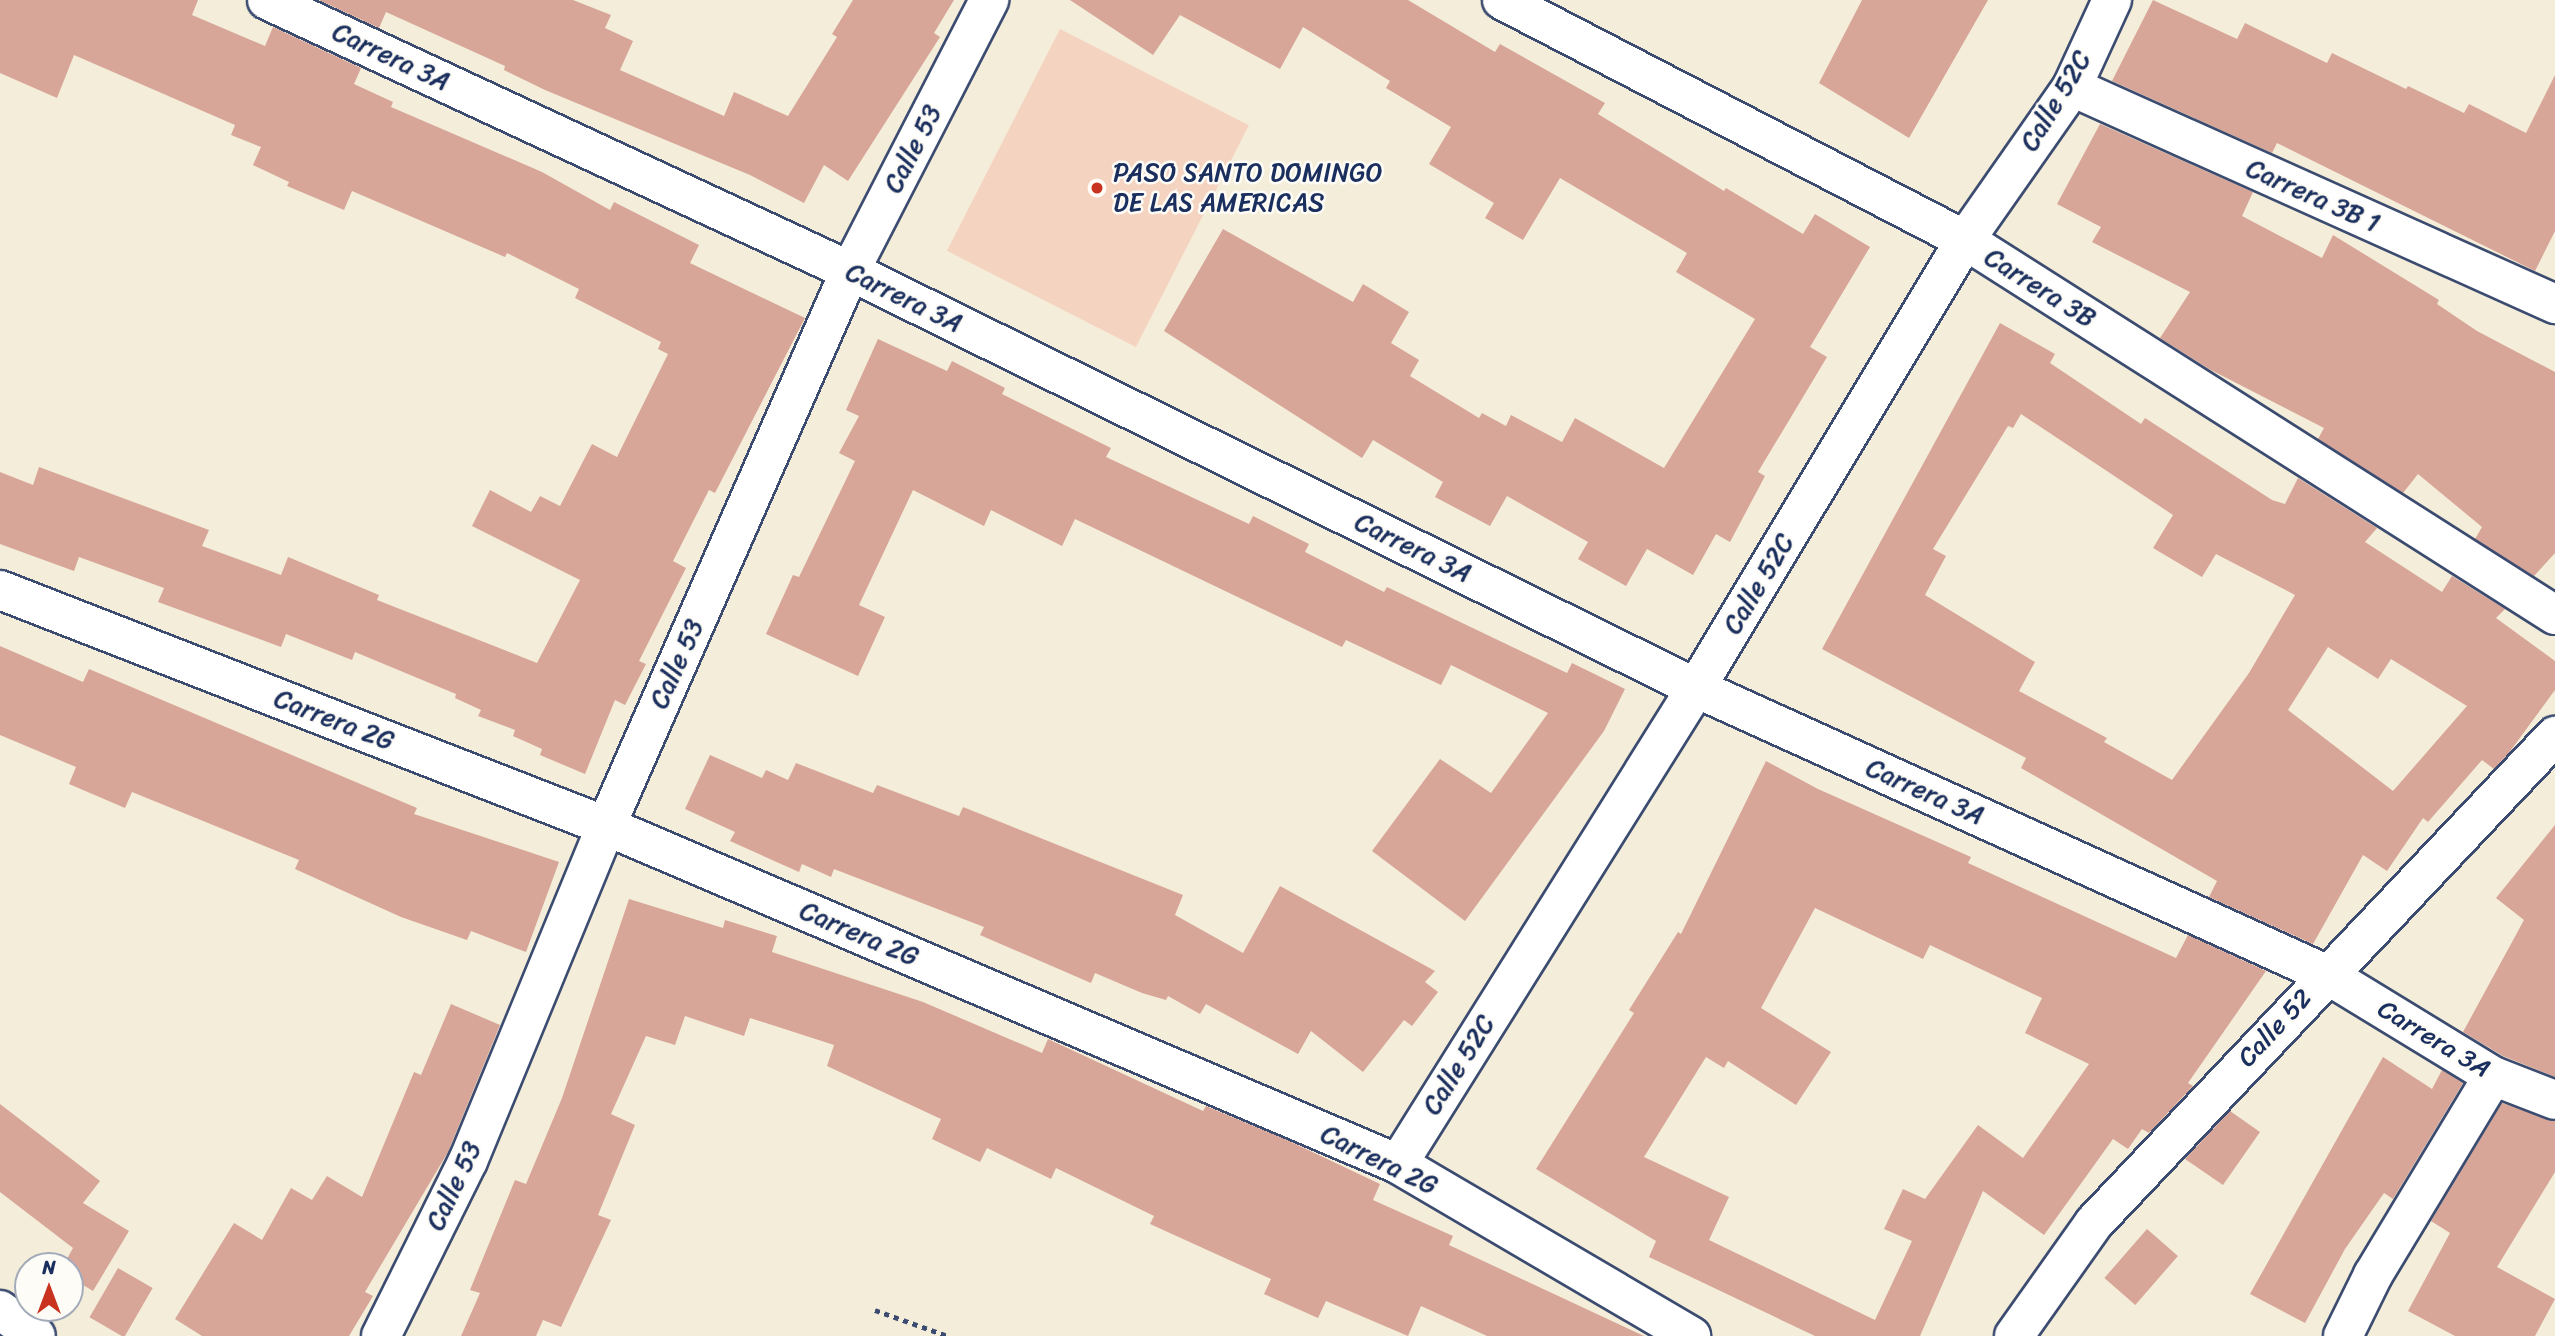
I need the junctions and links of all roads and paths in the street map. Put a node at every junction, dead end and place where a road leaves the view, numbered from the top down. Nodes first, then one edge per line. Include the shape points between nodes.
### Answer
1 (268, 0) edge
2 (989, 0) edge
3 (1502, 0) edge
4 (2112, 0) edge
5 (2071, 87) junction
6 (1965, 240) junction
7 (850, 271) junction
8 (2555, 304) edge
9 (0, 590) edge
10 (2555, 615) edge
11 (1696, 688) junction
12 (2555, 736) edge
13 (606, 826) junction
14 (2326, 974) junction
15 (2493, 1076) junction
16 (2555, 1100) edge
17 (1398, 1164) junction
18 (875, 1310) dead end
19 (0, 1311) edge
20 (36, 1336) edge
21 (381, 1336) edge
22 (948, 1336) edge
23 (1691, 1336) edge
24 (2014, 1336) edge
25 (2343, 1336) edge

1 - 7 street, Carrera 3A
2 - 7 street, Calle 53
3 - 6 street, Carrera 3B
4 - 5 street, Calle 52C
5 - 6 street, Calle 52C
5 - 8 street, Carrera 3B 1
6 - 10 street, Carrera 3B
6 - 11 street, Calle 52C
7 - 11 street, Carrera 3A
7 - 13 street, Calle 53
9 - 13 street, Carrera 2G
11 - 14 street, Carrera 3A
11 - 17 street, Calle 52C
12 - 14 street, Calle 52
13 - 17 street, Carrera 2G
13 - 21 street, Calle 53 via 468,1161
14 - 15 street, Carrera 3A
14 - 24 street, Calle 52 via 2094,1223
15 - 16 street, Carrera 3A
15 - 25 street via 2372,1275
17 - 23 street, Carrera 2G
18 - 22 path
19 - 20 street

